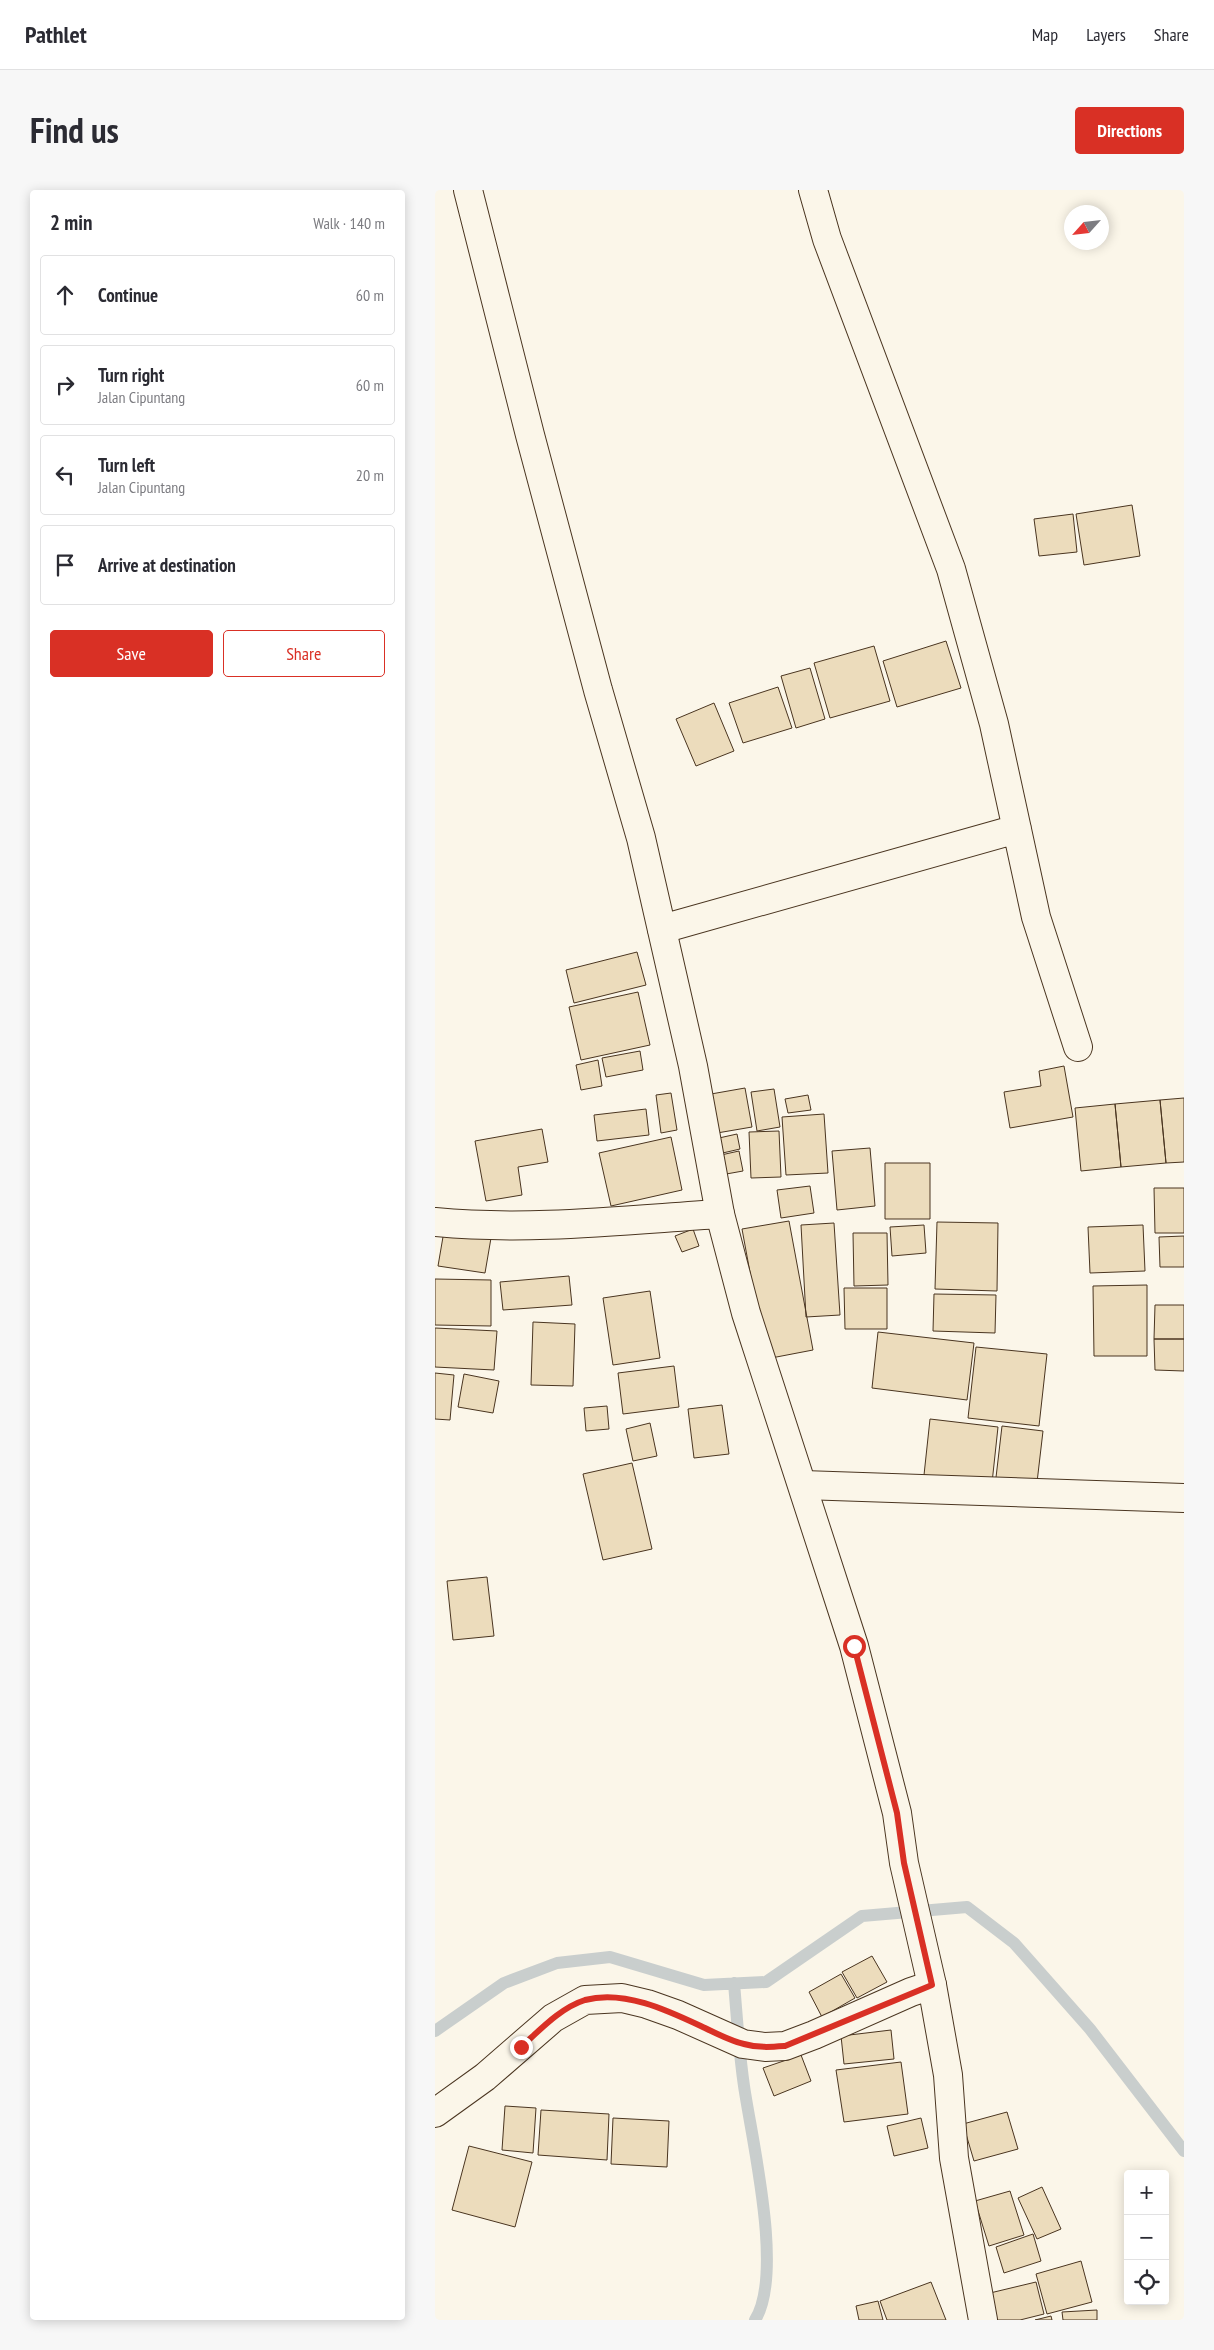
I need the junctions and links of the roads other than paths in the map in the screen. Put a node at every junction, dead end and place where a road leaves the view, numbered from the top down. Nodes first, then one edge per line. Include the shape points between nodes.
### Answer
1 (468, 190) edge
2 (813, 190) edge
3 (1017, 829) junction
4 (662, 929) junction
5 (1078, 1047) dead end
6 (720, 1214) junction
7 (435, 1222) edge
8 (803, 1485) junction
9 (1184, 1498) edge
10 (921, 1988) junction
11 (435, 2113) edge
12 (983, 2320) edge

1 - 4 street via 533,445 641,838
2 - 3 street via 827,239 951,569 994,724
3 - 4 street
3 - 5 street via 1036,917
4 - 6 street via 693,1066
6 - 7 street via 538,1225
6 - 8 street via 745,1313
8 - 9 street
8 - 10 street via 854,1646 897,1813
10 - 11 street via 785,2046 765,2047 743,2044 647,2004 622,1998 585,2000 553,2018 485,2077
10 - 12 street via 948,2075 954,2158

